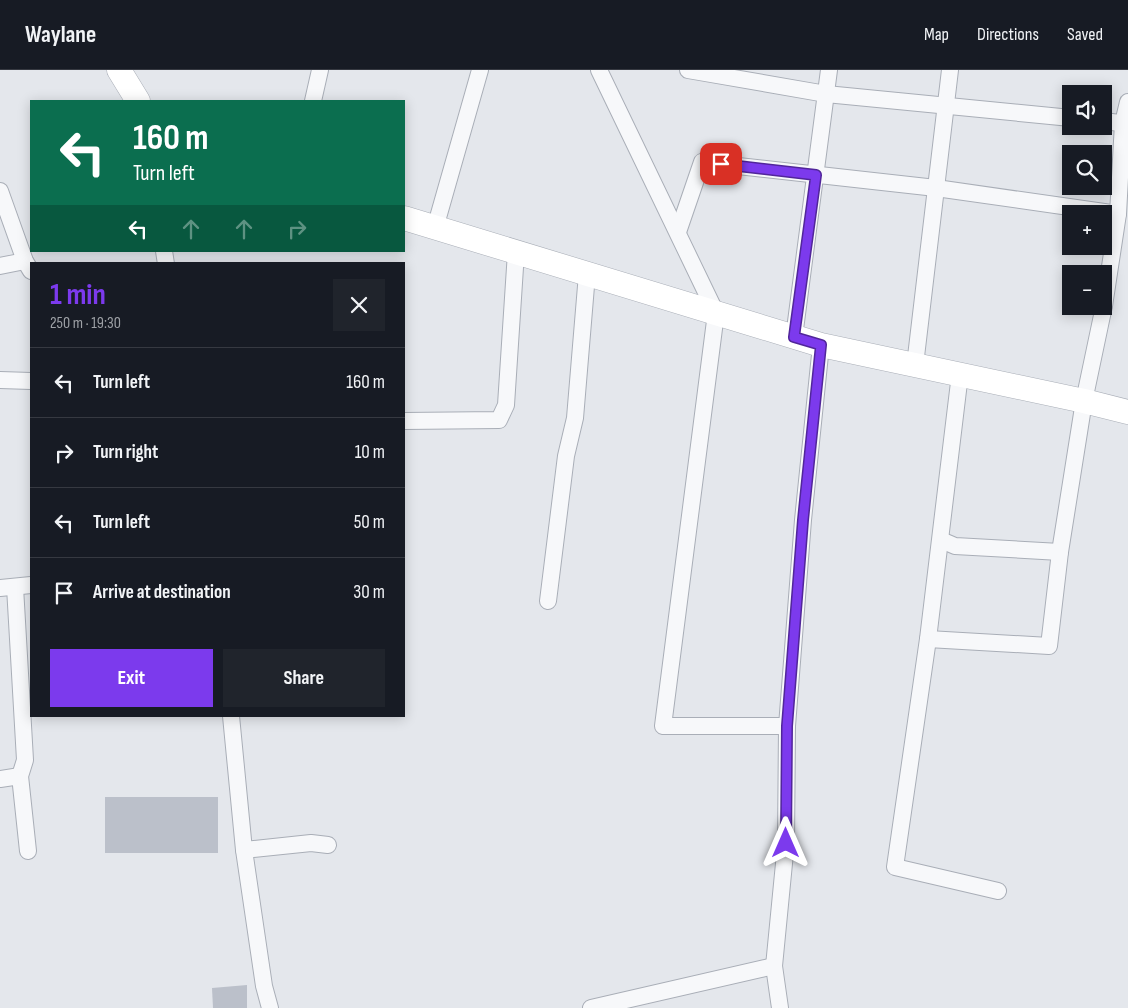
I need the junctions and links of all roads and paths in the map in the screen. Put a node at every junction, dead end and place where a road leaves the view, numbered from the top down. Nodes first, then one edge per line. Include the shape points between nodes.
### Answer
1 (119, 70) edge
2 (320, 70) edge
3 (480, 70) edge
4 (599, 70) edge
5 (688, 70) edge
6 (829, 70) edge
7 (950, 70) edge
8 (826, 94) junction
9 (136, 100) edge
10 (313, 100) edge
11 (1128, 102) edge
12 (945, 106) junction
13 (1062, 117) edge
14 (1112, 122) edge
15 (1126, 123) edge
16 (816, 175) junction
17 (936, 188) junction
18 (0, 191) edge
19 (1118, 214) junction
20 (405, 218) edge
21 (435, 228) junction
22 (678, 232) junction
23 (516, 252) junction
24 (1110, 265) edge
25 (0, 266) edge
26 (28, 266) edge
27 (587, 274) junction
28 (716, 313) junction
29 (1102, 315) edge
30 (794, 337) junction
31 (821, 345) junction
32 (915, 365) junction
33 (960, 374) junction
34 (0, 380) edge
35 (30, 381) edge
36 (1084, 401) junction
37 (1128, 412) edge
38 (405, 422) edge
39 (941, 540) junction
40 (1060, 552) junction
41 (30, 585) edge
42 (7, 588) edge
43 (548, 601) dead end
44 (928, 639) junction
45 (231, 717) edge
46 (787, 726) junction
47 (20, 776) junction
48 (0, 779) edge
49 (328, 845) dead end
50 (244, 850) junction
51 (28, 851) dead end
52 (998, 891) dead end
53 (774, 966) junction
54 (270, 1008) edge
55 (591, 1008) edge
56 (780, 1008) edge

1 - 9 main road
2 - 10 street
3 - 21 street
4 - 22 street
5 - 8 street
6 - 8 street
7 - 12 street
8 - 12 street
8 - 16 street
11 - 15 street
12 - 13 street
12 - 17 street
14 - 15 street
15 - 19 street
16 - 17 street
16 - 22 street via 702,162
16 - 30 street
17 - 19 street
17 - 32 street
18 - 26 street
19 - 24 street
20 - 21 main road
21 - 23 main road
22 - 28 street
23 - 27 main road
23 - 38 street via 506,405 499,420
25 - 26 street
27 - 28 main road
27 - 43 street via 575,418 566,456
28 - 30 main road
28 - 46 street via 663,726
29 - 36 street
30 - 31 main road
31 - 32 main road
31 - 46 street
32 - 33 main road
33 - 36 main road
33 - 39 street
34 - 35 street
36 - 37 main road
36 - 40 street
39 - 40 street via 955,546
39 - 44 street
40 - 44 street via 1049,646
41 - 42 street
42 - 47 street via 25,760
44 - 52 street via 895,867
45 - 50 street
46 - 53 street via 786,843
47 - 48 street
47 - 51 street
49 - 50 street via 311,843
50 - 54 street
53 - 55 street
53 - 56 street

